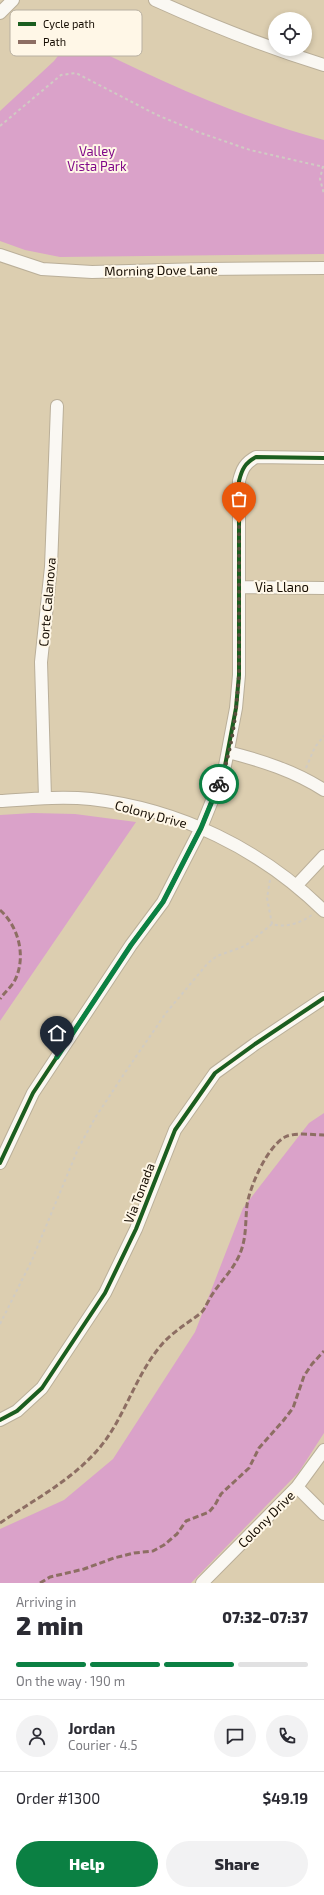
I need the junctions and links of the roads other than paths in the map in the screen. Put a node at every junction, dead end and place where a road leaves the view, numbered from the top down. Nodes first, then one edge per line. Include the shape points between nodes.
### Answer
1 (14, 0) edge
2 (155, 0) edge
3 (0, 13) edge
4 (324, 65) edge
5 (0, 255) edge
6 (324, 268) edge
7 (57, 406) dead end
8 (324, 458) edge
9 (239, 588) junction
10 (324, 588) edge
11 (228, 752) junction
12 (324, 790) edge
13 (45, 798) junction
14 (0, 802) edge
15 (201, 828) junction
16 (324, 856) edge
17 (296, 886) junction
18 (322, 909) edge
19 (324, 998) edge
20 (0, 1163) edge
21 (0, 1420) edge
22 (324, 1450) edge
23 (297, 1487) junction
24 (324, 1514) edge
25 (202, 1583) edge

1 - 3 street
2 - 4 street via 203,22
5 - 6 street, Morning Dove Lane via 42,269 92,272
7 - 13 street, Corte Calanova via 51,567 41,662
8 - 9 street via 256,457 245,465 239,481
9 - 10 street, Via Llano
9 - 11 street via 239,675
11 - 12 street via 267,762 303,777
11 - 15 street via 224,771
13 - 14 street, Colony Drive
13 - 15 street, Colony Drive via 90,799 133,806
15 - 17 street, Colony Drive via 250,852
15 - 20 street via 163,902 131,945 33,1093
16 - 17 street
17 - 18 street, Colony Drive
19 - 21 street, Via Tonada via 215,1073 175,1130 136,1229 105,1294 42,1388 17,1411
22 - 23 street, Colony Drive
23 - 24 street
23 - 25 street, Colony Drive

